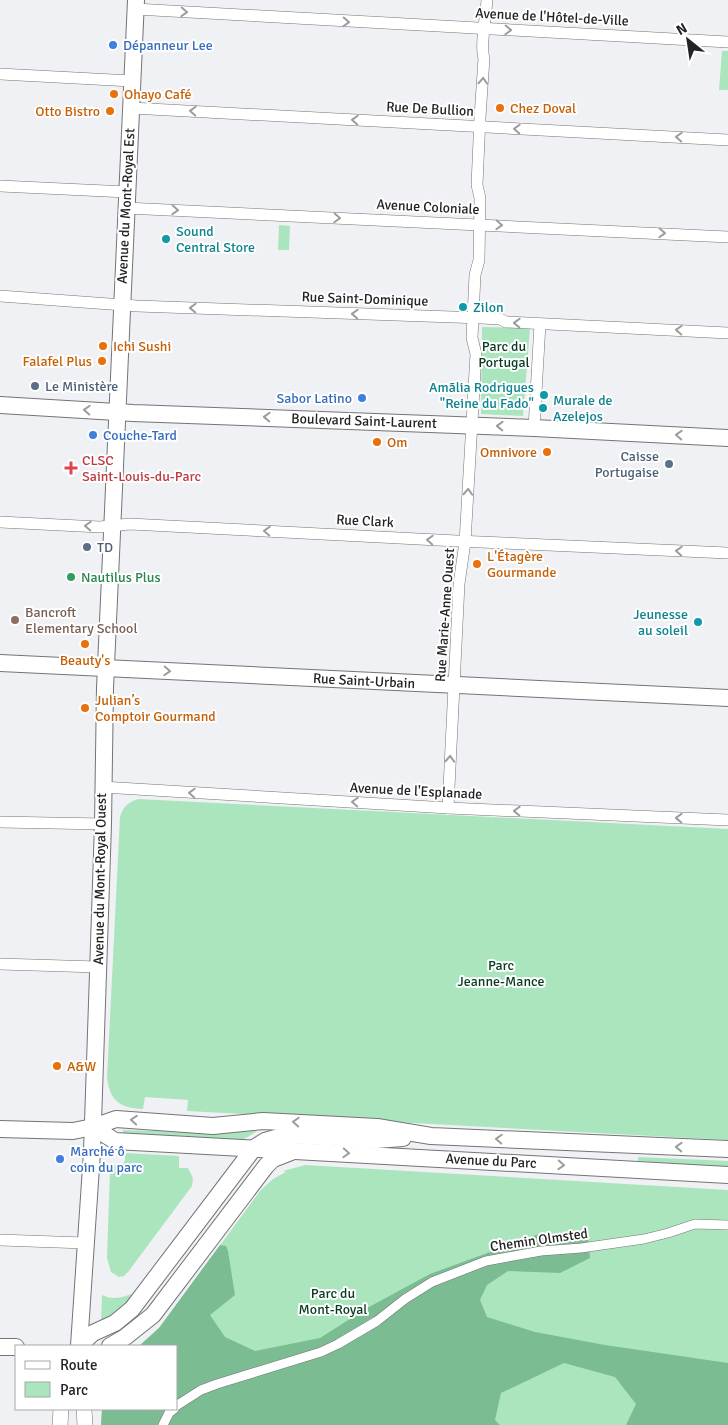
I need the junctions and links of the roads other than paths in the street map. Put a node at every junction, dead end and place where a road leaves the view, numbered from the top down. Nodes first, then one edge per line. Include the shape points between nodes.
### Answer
1 (487, 0) edge
2 (135, 4) edge
3 (485, 29) junction
4 (728, 42) edge
5 (0, 74) edge
6 (132, 81) junction
7 (131, 108) junction
8 (479, 126) junction
9 (728, 140) edge
10 (0, 186) edge
11 (127, 192) junction
12 (126, 208) junction
13 (479, 224) junction
14 (728, 237) edge
15 (0, 296) edge
16 (122, 305) junction
17 (474, 318) junction
18 (540, 324) junction
19 (728, 333) edge
20 (0, 405) edge
21 (117, 412) junction
22 (472, 425) junction
23 (534, 428) junction
24 (728, 438) edge
25 (0, 522) edge
26 (113, 526) junction
27 (465, 542) junction
28 (728, 553) edge
29 (0, 663) edge
30 (106, 668) junction
31 (455, 686) junction
32 (728, 698) edge
33 (102, 787) junction
34 (448, 808) junction
35 (728, 820) edge
36 (0, 822) edge
37 (103, 824) junction
38 (0, 964) edge
39 (98, 967) junction
40 (93, 1127) junction
41 (0, 1129) edge
42 (431, 1136) junction
43 (254, 1148) junction
44 (728, 1149) edge
45 (297, 1150) junction
46 (728, 1175) edge
47 (728, 1225) edge
48 (0, 1240) edge
49 (85, 1243) junction
50 (79, 1345) edge
51 (80, 1345) edge
52 (112, 1345) edge
53 (0, 1347) edge
54 (15, 1347) edge
55 (178, 1406) edge
56 (61, 1410) edge
57 (84, 1410) edge
58 (173, 1410) edge
59 (60, 1425) edge
60 (85, 1425) edge
61 (163, 1425) edge

1 - 3 street, Rue Marie-Anne Ouest
2 -> 3 street, Avenue de l'Hôtel-de-Ville
2 - 6 main road, Avenue du Mont-Royal Est
3 -> 4 street, Avenue de l'Hôtel-de-Ville
8 -> 3 street, Rue Marie-Anne Ouest
5 - 6 street
6 - 7 main road, Avenue du Mont-Royal Est
8 -> 7 street, Rue De Bullion
7 - 11 main road, Avenue du Mont-Royal Est
9 -> 8 street, Rue De Bullion
8 - 13 street, Rue Marie-Anne Ouest
10 - 11 street
11 - 12 main road, Avenue du Mont-Royal Est
12 -> 13 street, Avenue Coloniale
12 - 16 main road, Avenue du Mont-Royal Est
13 -> 14 street, Avenue Coloniale
13 - 17 street, Rue Marie-Anne Ouest
15 - 16 street, Rue Saint-Dominique
17 -> 16 street, Rue Saint-Dominique
16 - 21 main road, Avenue du Mont-Royal Est
18 -> 17 street, Rue Saint-Dominique
17 - 22 street, Rue Marie-Anne Ouest via 472,338 476,354
19 -> 18 street, Rue Saint-Dominique
18 - 23 street
21 -> 20 main road, Boulevard Saint-Laurent
22 -> 21 main road, Boulevard Saint-Laurent
21 - 26 main road, Avenue du Mont-Royal Ouest
23 -> 22 main road, Boulevard Saint-Laurent
27 -> 22 street, Rue Marie-Anne Ouest
24 -> 23 main road, Boulevard Saint-Laurent
26 -> 25 street, Rue Clark
27 -> 26 street, Rue Clark via 130,524
26 - 30 main road, Avenue du Mont-Royal Ouest
28 -> 27 street, Rue Clark
27 - 31 street, Rue Marie-Anne Ouest
29 - 30 main road, Rue Saint-Urbain
30 -> 31 main road, Rue Saint-Urbain
30 - 33 main road, Avenue du Mont-Royal Ouest
31 - 32 main road, Rue Saint-Urbain
34 -> 31 street, Rue Marie-Anne Ouest
34 -> 33 street, Avenue de l'Esplanade
33 - 37 main road, Avenue du Mont-Royal Ouest
35 -> 34 street, Avenue de l'Esplanade
36 - 37 street
37 - 39 main road, Avenue du Mont-Royal Ouest
38 - 39 street
39 - 40 main road, Avenue du Mont-Royal Ouest
40 - 41 main road, Avenue du Parc via 73,1131
42 -> 40 main road, Avenue du Parc via 377,1127 263,1121 213,1126 116,1119
40 - 43 main road, Avenue du Parc via 115,1141
40 - 49 main road, Avenue du Mont-Royal Ouest
42 - 43 main road, Avenue du Parc via 375,1140 286,1135
44 -> 42 main road, Avenue du Parc
43 - 45 main road, Avenue du Parc
43 - 51 main road via 132,1309
45 -> 46 main road, Avenue du Parc
45 - 52 main road via 282,1154 266,1166 153,1315
47 - 55 street, Chemin Olmsted via 695,1224 644,1239 486,1261 432,1282 378,1321 321,1352 217,1384
48 - 49 street
49 - 50 main road, Avenue du Mont-Royal Ouest
53 - 54 main road
56 - 59 street
57 - 60 street
58 - 61 street, Chemin Olmsted

